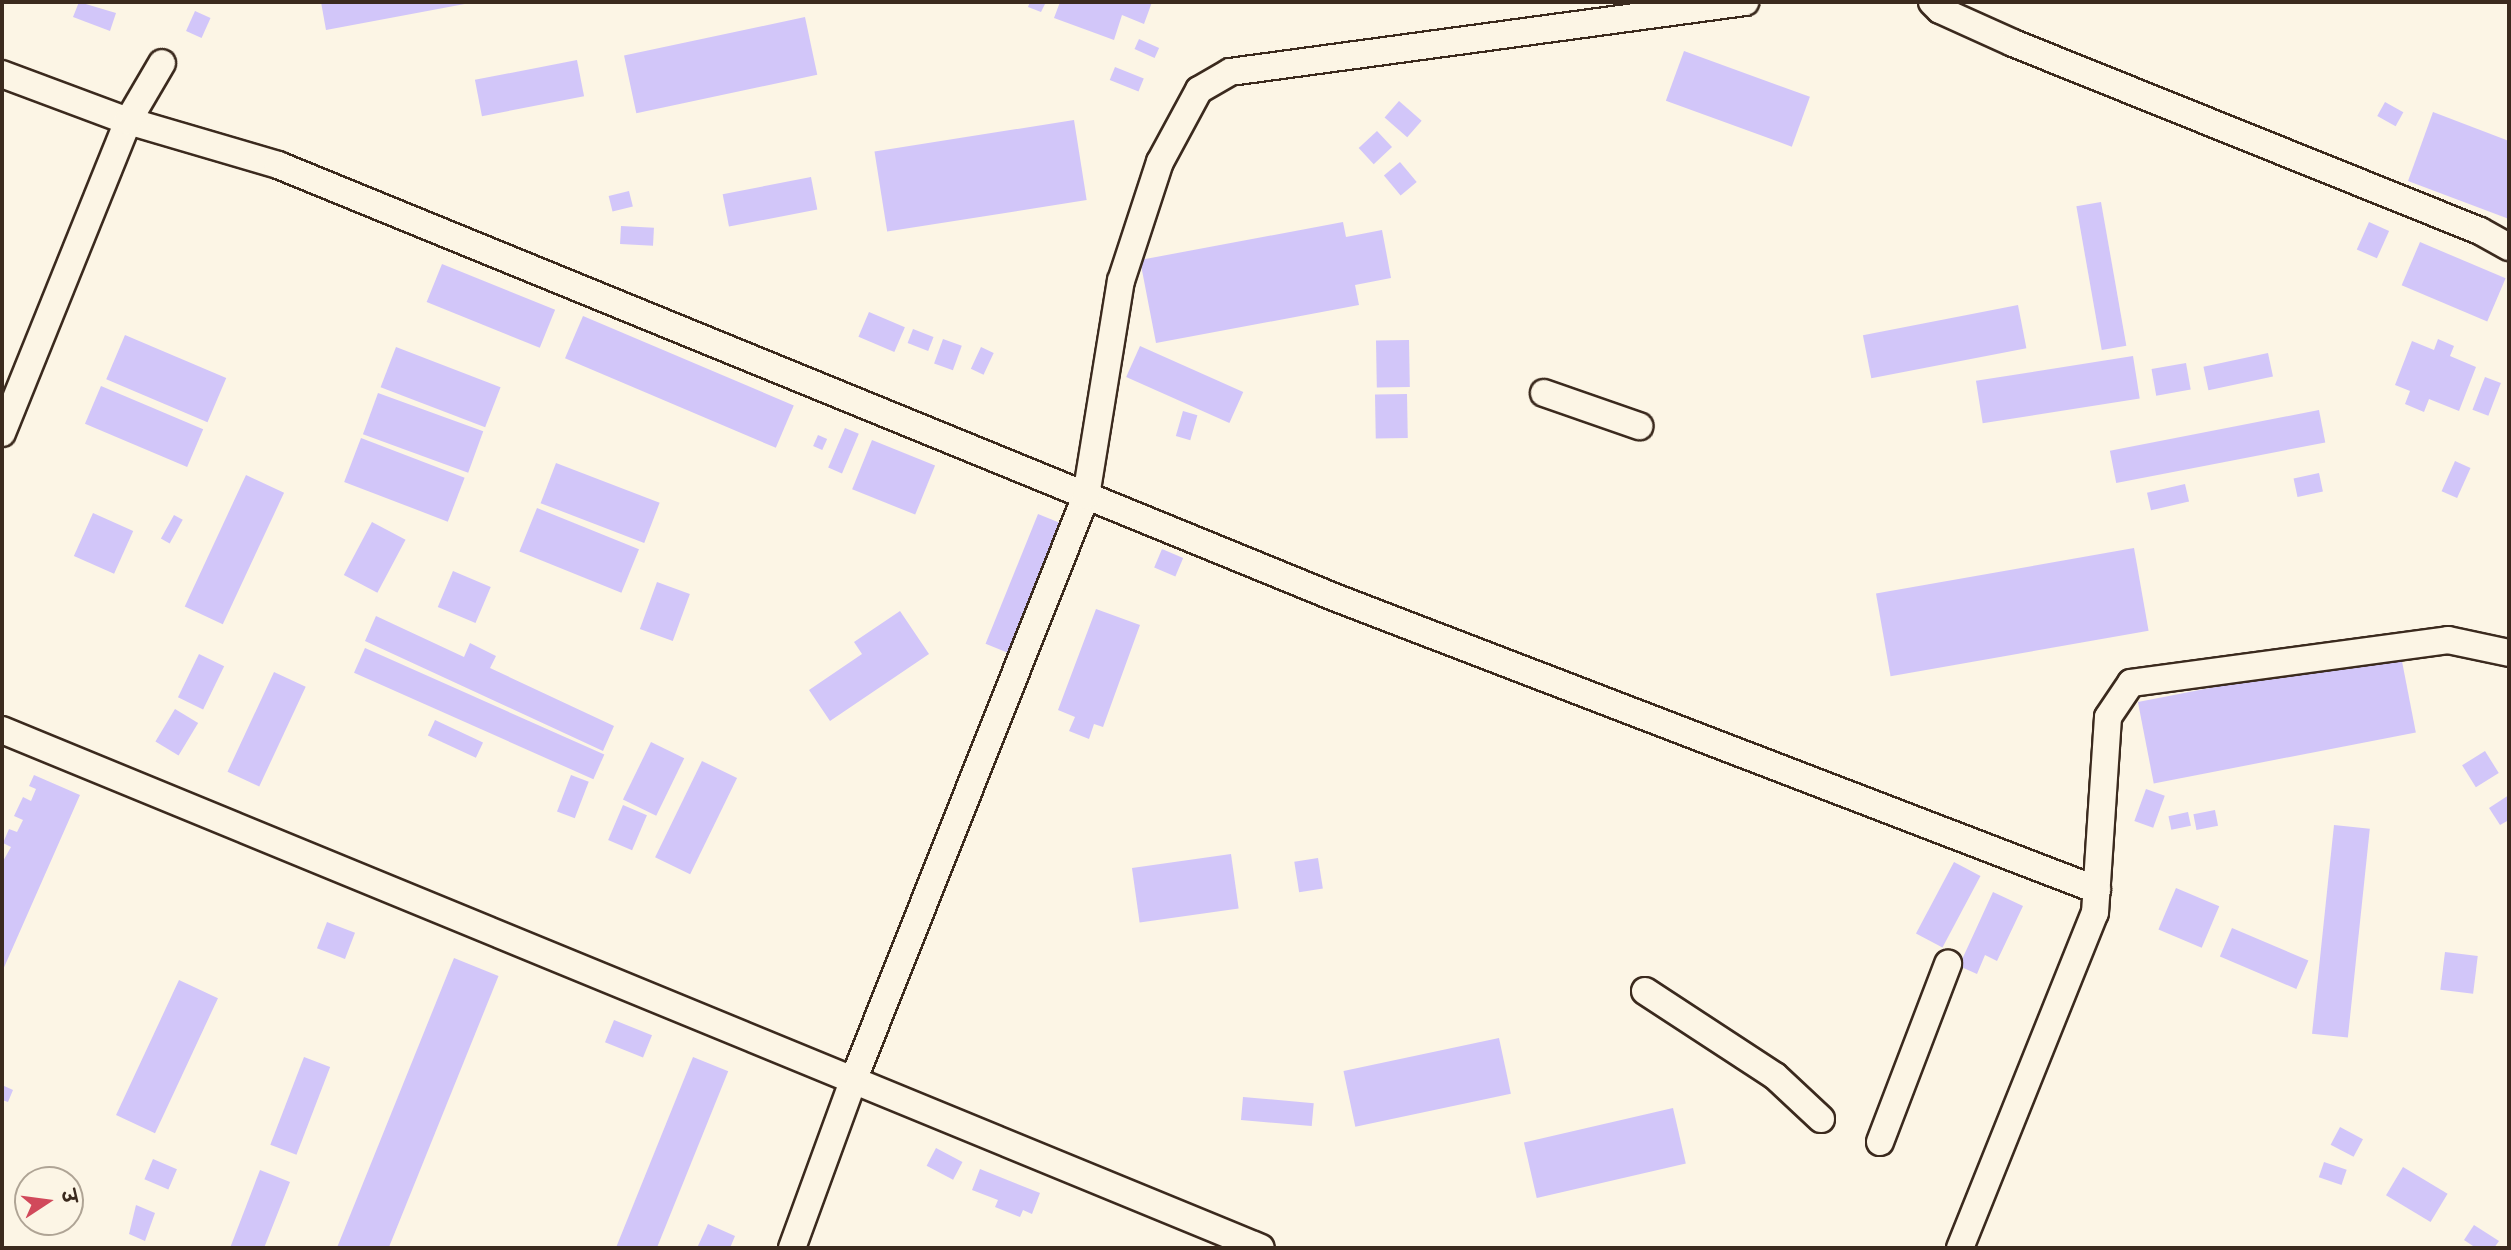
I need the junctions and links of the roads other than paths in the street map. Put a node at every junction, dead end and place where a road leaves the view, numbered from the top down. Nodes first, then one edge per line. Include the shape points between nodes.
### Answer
1 (1745, 2) edge
2 (1932, 2) edge
3 (162, 63) dead end
4 (2, 74) edge
5 (128, 121) junction
6 (2509, 247) edge
7 (1544, 393) dead end
8 (1639, 426) dead end
9 (2, 433) edge
10 (1086, 496) junction
11 (2509, 653) edge
12 (2, 730) edge
13 (2097, 890) junction
14 (1948, 964) dead end
15 (1645, 991) dead end
16 (853, 1081) junction
17 (1821, 1119) dead end
18 (1880, 1142) dead end
19 (1968, 1245) edge
20 (792, 1248) edge
21 (1261, 1248) edge

1 - 10 street via 1230,72 1199,90 1160,162 1121,281
2 - 6 street via 1940,10 2013,43 2480,231
3 - 5 street
4 - 5 street
5 - 9 street
5 - 10 street via 278,165
7 - 8 street
10 - 13 street via 1339,599
10 - 16 street
11 - 13 street via 2448,640 2131,683 2108,717
12 - 16 street
13 - 19 street via 2095,912
14 - 18 street
15 - 17 street via 1775,1076
16 - 20 street
16 - 21 street

